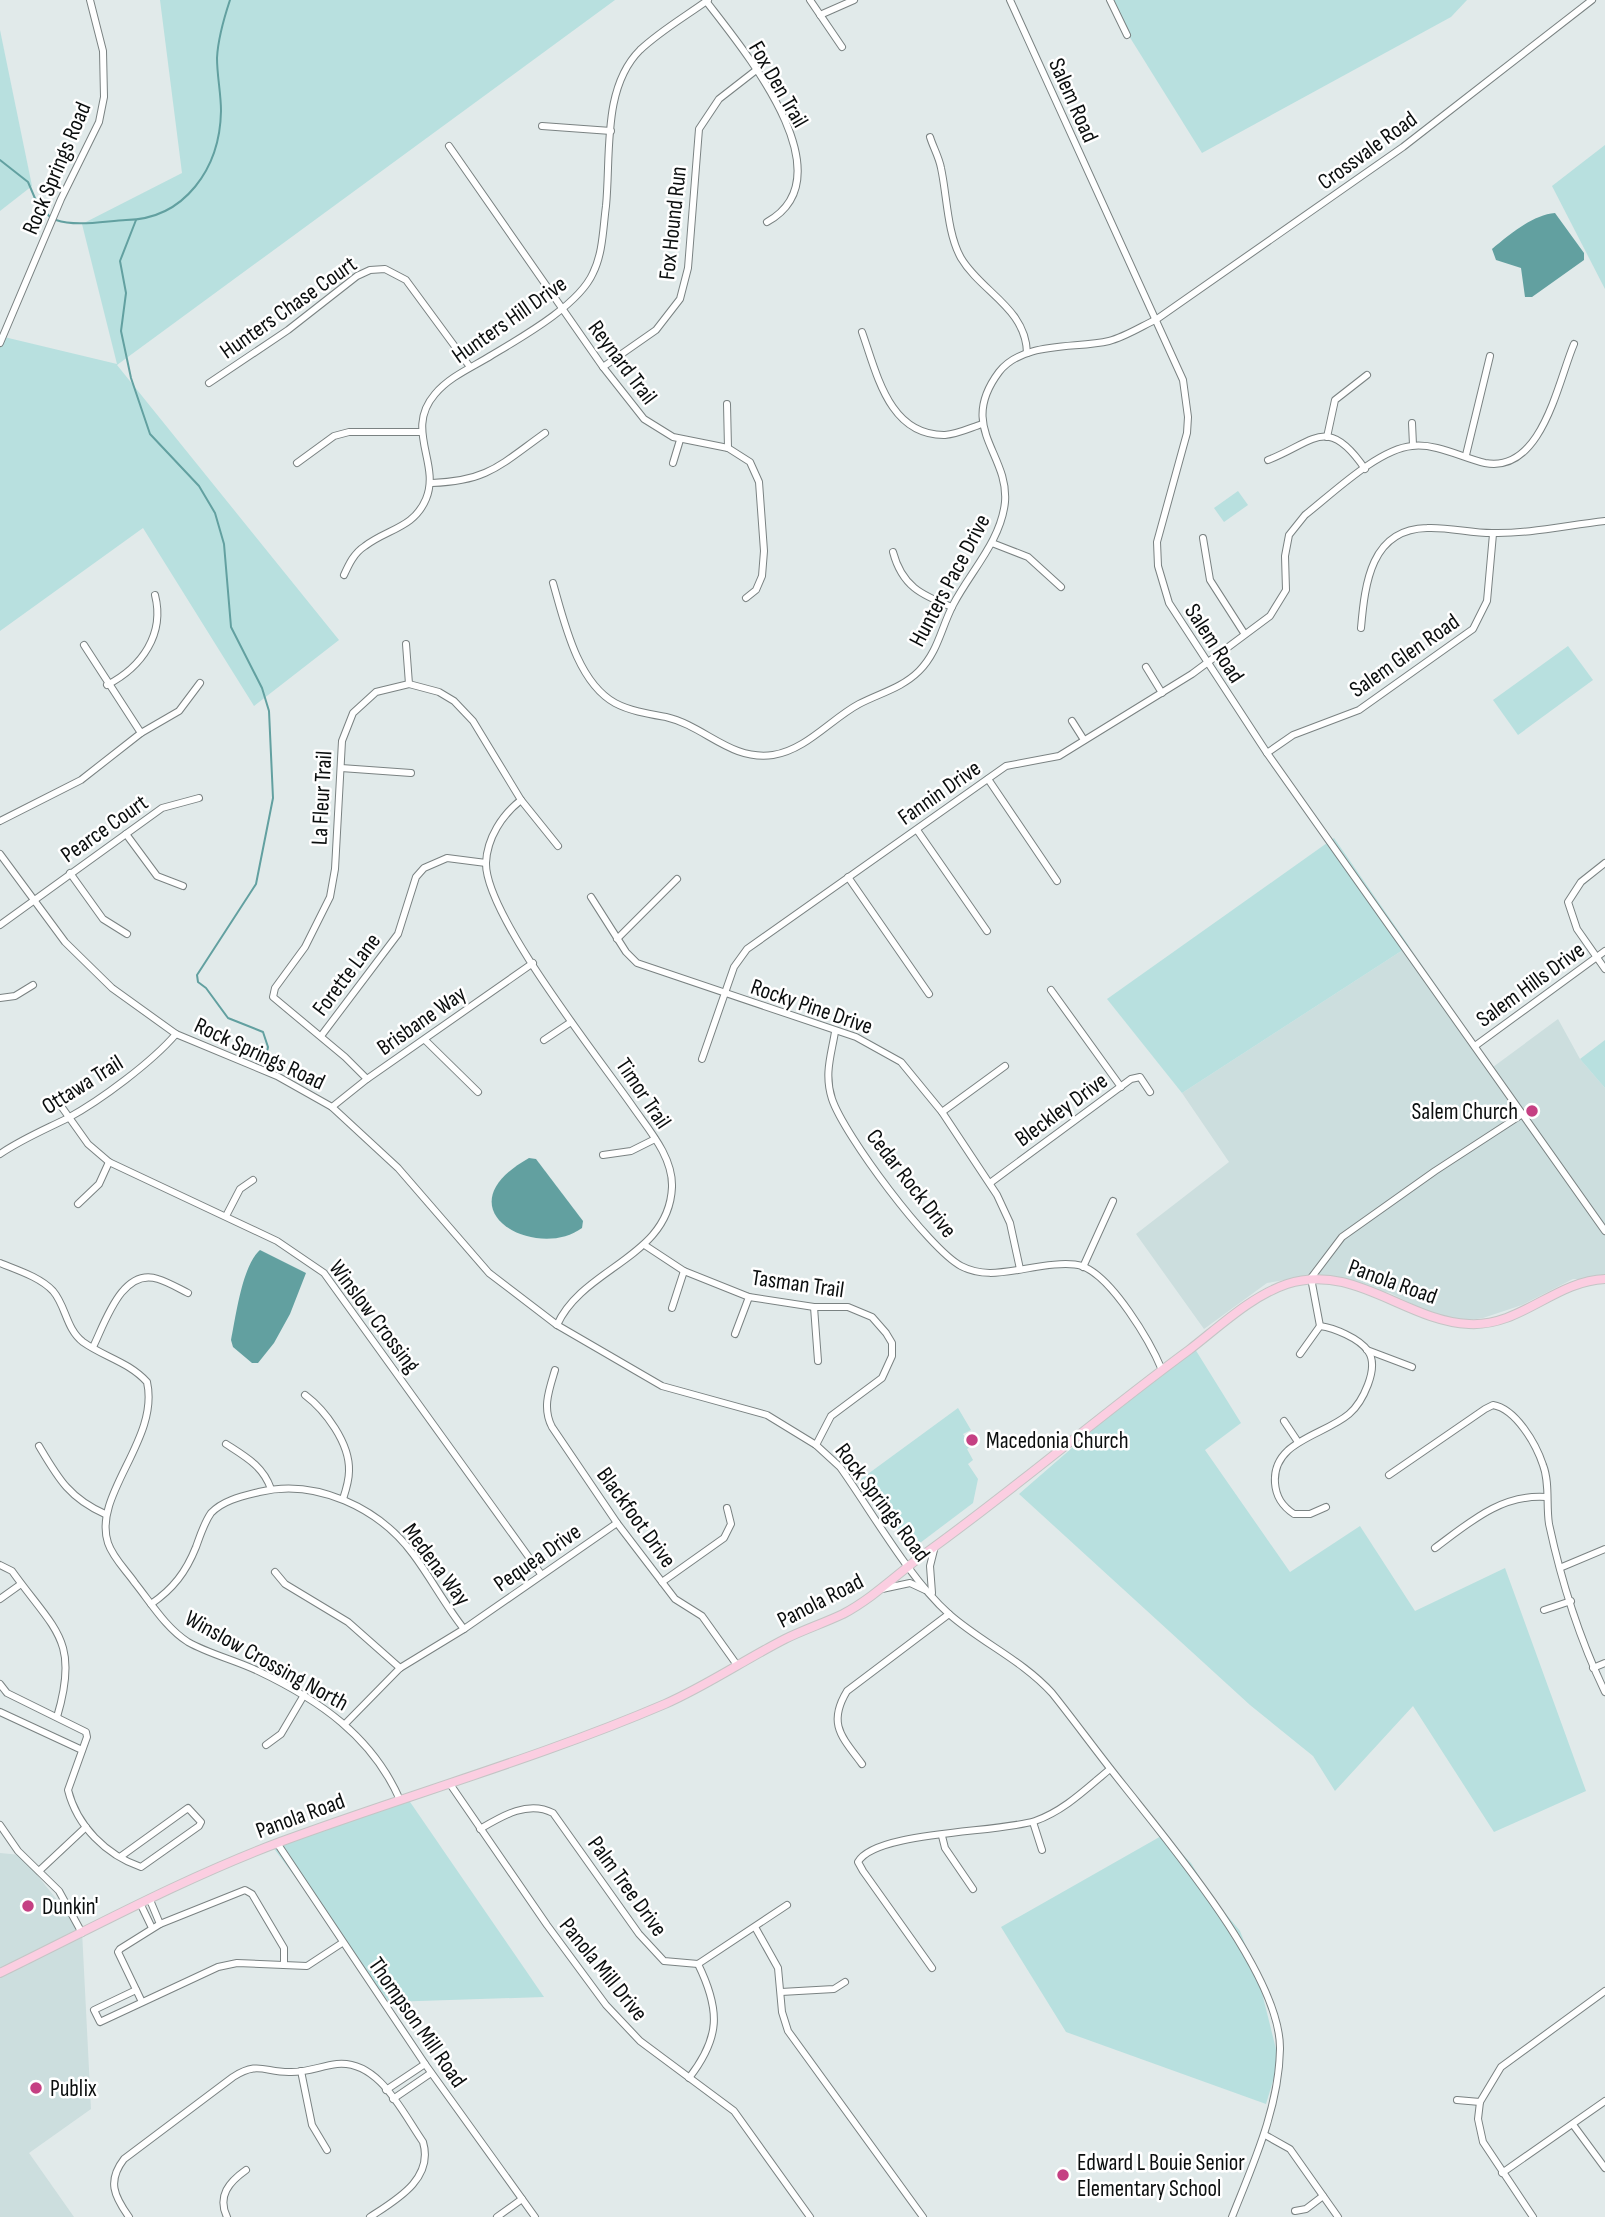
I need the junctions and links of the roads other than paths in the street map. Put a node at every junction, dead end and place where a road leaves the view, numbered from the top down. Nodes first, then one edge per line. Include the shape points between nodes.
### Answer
1 (90, 0) edge
2 (707, 0) edge
3 (810, 0) edge
4 (854, 0) edge
5 (1010, 0) edge
6 (1110, 0) edge
7 (1592, 0) edge
8 (820, 15) junction
9 (1127, 35) dead end
10 (842, 47) dead end
11 (755, 71) junction
12 (542, 125) dead end
13 (611, 131) junction
14 (930, 137) dead end
15 (449, 146) dead end
16 (767, 222) dead end
17 (561, 308) junction
18 (1157, 319) junction
19 (862, 332) dead end
20 (0, 343) edge
21 (1574, 344) dead end
22 (1027, 353) junction
23 (1490, 356) dead end
24 (470, 367) junction
25 (603, 368) junction
26 (1367, 375) dead end
27 (209, 383) dead end
28 (727, 404) dead end
29 (1412, 422) dead end
30 (982, 424) junction
31 (420, 432) junction
32 (545, 433) dead end
33 (1327, 438) junction
34 (680, 440) junction
35 (1413, 445) junction
36 (728, 448) junction
37 (1466, 455) junction
38 (1268, 460) dead end
39 (297, 463) dead end
40 (673, 463) dead end
41 (1365, 469) junction
42 (432, 483) junction
43 (1605, 521) edge
44 (1493, 534) junction
45 (1203, 538) dead end
46 (992, 543) junction
47 (893, 552) dead end
48 (344, 575) dead end
49 (552, 583) dead end
50 (1061, 587) dead end
51 (155, 595) dead end
52 (746, 598) dead end
53 (952, 607) junction
54 (1361, 628) dead end
55 (1244, 633) junction
56 (407, 644) dead end
57 (84, 646) dead end
58 (1207, 663) junction
59 (1146, 667) dead end
60 (200, 683) dead end
61 (409, 684) junction
62 (107, 685) junction
63 (1162, 692) junction
64 (1072, 721) dead end
65 (141, 733) junction
66 (1084, 740) junction
67 (1267, 752) junction
68 (341, 768) junction
69 (411, 773) dead end
70 (988, 779) junction
71 (200, 798) dead end
72 (521, 800) junction
73 (0, 821) edge
74 (917, 830) junction
75 (126, 834) junction
76 (558, 846) dead end
77 (0, 855) edge
78 (486, 863) junction
79 (1605, 863) edge
80 (70, 873) junction
81 (848, 877) junction
82 (677, 879) dead end
83 (1057, 881) dead end
84 (183, 886) dead end
85 (590, 897) dead end
86 (33, 899) junction
87 (0, 925) edge
88 (987, 931) dead end
89 (127, 934) dead end
90 (617, 939) junction
91 (1605, 951) edge
92 (1596, 957) junction
93 (533, 964) junction
94 (1605, 969) edge
95 (33, 985) dead end
96 (1051, 990) dead end
97 (723, 994) junction
98 (929, 994) dead end
99 (0, 998) edge
100 (571, 1022) junction
101 (835, 1032) junction
102 (176, 1034) junction
103 (321, 1036) junction
104 (425, 1040) junction
105 (544, 1040) dead end
106 (1475, 1045) junction
107 (702, 1059) dead end
108 (1005, 1066) dead end
109 (367, 1079) junction
110 (1121, 1087) junction
111 (478, 1092) dead end
112 (1150, 1092) dead end
113 (56, 1099) dead end
114 (332, 1107) junction
115 (942, 1112) junction
116 (1521, 1115) junction
117 (69, 1118) junction
118 (656, 1139) junction
119 (0, 1154) edge
120 (603, 1155) dead end
121 (109, 1162) junction
122 (253, 1180) dead end
123 (990, 1183) junction
124 (1113, 1201) dead end
125 (78, 1203) dead end
126 (226, 1216) junction
127 (1605, 1231) edge
128 (646, 1246) junction
129 (0, 1263) edge
130 (1324, 1264) junction
131 (1083, 1267) junction
132 (1020, 1269) junction
133 (684, 1272) junction
134 (1311, 1278) junction
135 (1327, 1279) junction
136 (1605, 1279) edge
137 (188, 1293) dead end
138 (749, 1297) junction
139 (814, 1307) junction
140 (671, 1308) dead end
141 (557, 1325) junction
142 (1320, 1325) junction
143 (735, 1334) dead end
144 (93, 1347) junction
145 (1367, 1350) junction
146 (1300, 1354) dead end
147 (817, 1361) dead end
148 (1412, 1367) dead end
149 (555, 1370) dead end
150 (1162, 1370) junction
151 (305, 1395) dead end
152 (1284, 1421) dead end
153 (1298, 1442) junction
154 (226, 1444) dead end
155 (816, 1445) junction
156 (39, 1446) dead end
157 (1389, 1475) dead end
158 (271, 1489) junction
159 (1546, 1497) junction
160 (343, 1499) junction
161 (1326, 1507) dead end
162 (727, 1508) dead end
163 (104, 1514) junction
164 (617, 1523) junction
165 (935, 1546) junction
166 (1435, 1548) dead end
167 (1605, 1549) edge
168 (0, 1565) edge
169 (909, 1565) junction
170 (1562, 1567) junction
171 (275, 1572) dead end
172 (541, 1574) junction
173 (662, 1582) junction
174 (21, 1584) junction
175 (882, 1590) junction
176 (932, 1595) junction
177 (0, 1599) edge
178 (1571, 1601) junction
179 (151, 1604) junction
180 (1544, 1610) dead end
181 (949, 1614) junction
182 (464, 1629) junction
183 (1605, 1662) edge
184 (737, 1665) junction
185 (400, 1668) junction
186 (1594, 1668) junction
187 (0, 1684) edge
188 (1605, 1692) edge
189 (304, 1695) junction
190 (0, 1712) edge
191 (57, 1717) junction
192 (346, 1723) junction
193 (266, 1745) dead end
194 (82, 1750) junction
195 (862, 1764) dead end
196 (1110, 1769) junction
197 (450, 1784) junction
198 (400, 1800) junction
199 (1033, 1822) junction
200 (0, 1825) edge
201 (86, 1827) junction
202 (480, 1829) junction
203 (942, 1836) junction
204 (277, 1843) junction
205 (1042, 1850) dead end
206 (120, 1857) junction
207 (39, 1871) junction
208 (973, 1889) dead end
209 (150, 1900) junction
210 (141, 1905) junction
211 (787, 1905) dead end
212 (160, 1924) junction
213 (755, 1927) junction
214 (152, 1928) junction
215 (82, 1933) junction
216 (342, 1943) junction
217 (698, 1964) junction
218 (284, 1965) junction
219 (932, 1968) dead end
220 (0, 1973) edge
221 (845, 1982) dead end
222 (136, 1990) junction
223 (1605, 1991) edge
224 (781, 1992) junction
225 (142, 2002) junction
226 (425, 2064) junction
227 (301, 2071) junction
228 (431, 2073) junction
229 (688, 2078) junction
230 (386, 2090) junction
231 (393, 2099) junction
232 (1457, 2100) dead end
233 (1605, 2101) edge
234 (1480, 2102) junction
235 (1574, 2126) junction
236 (1265, 2135) junction
237 (327, 2150) dead end
238 (1605, 2168) edge
239 (246, 2170) dead end
240 (1502, 2173) junction
241 (1324, 2196) junction
242 (522, 2199) junction
243 (1295, 2211) dead end
244 (129, 2217) edge
245 (227, 2217) edge
246 (370, 2217) edge
247 (497, 2217) edge
248 (536, 2217) edge
249 (810, 2217) edge
250 (923, 2217) edge
251 (1232, 2217) edge
252 (1338, 2217) edge
253 (1534, 2217) edge

1 - 20 street, Rock Springs Road via 103,51 104,97 99,122
2 - 11 street, Fox Den Trail
2 - 13 street, Hunters Hill Drive via 629,63 616,87
3 - 8 street
4 - 8 street
5 - 18 street, Salem Road
6 - 9 street
7 - 18 street, Crossvale Road via 1395,153
8 - 10 street
11 - 16 street, Fox Den Trail via 779,109 799,158 789,205
11 - 25 street, Fox Hound Run via 713,105 699,129 688,268 676,306 656,330
12 - 13 street
13 - 17 street, Hunters Hill Drive via 597,262 586,286
14 - 22 street via 941,163 960,255 972,275 1013,313
15 - 17 street, Reynard Trail
17 - 24 street, Hunters Hill Drive
17 - 25 street, Reynard Trail
18 - 22 street, Hunters Pace Drive via 1107,341
18 - 58 street, Salem Road via 1183,380 1188,417 1159,528 1158,566 1169,603
19 - 30 street via 888,403 905,422 919,430 947,435
21 - 37 street via 1544,428 1532,444 1501,463 1485,463
22 - 30 street, Hunters Pace Drive via 1007,364 988,388
23 - 37 street
24 - 27 street, Hunters Chase Court via 406,280 377,268 357,276
24 - 31 street, Hunters Hill Drive via 435,393
25 - 34 street, Reynard Trail via 644,419
26 - 33 street via 1335,400
28 - 36 street
29 - 35 street
30 - 46 street, Hunters Pace Drive via 1005,499
31 - 39 street via 349,432 334,436
31 - 42 street
32 - 42 street via 489,473 469,481
33 - 38 street via 1310,438
33 - 41 street via 1349,449
34 - 36 street, Reynard Trail
34 - 40 street
35 - 37 street
35 - 41 street, Fannin Drive via 1390,452
36 - 52 street via 750,462 759,482 762,576
41 - 55 street, Fannin Drive via 1293,528 1286,544 1283,599 1270,616
42 - 48 street via 414,518 365,545
43 - 44 street
44 - 54 street via 1429,527 1391,539 1369,571
44 - 67 street, Salem Glen Road via 1487,601 1473,629 1359,710 1293,735
45 - 55 street via 1210,580
46 - 50 street via 1028,557
46 - 53 street, Hunters Pace Drive
47 - 53 street via 905,583
49 - 53 street, Hunters Pace Drive via 583,666 613,702 671,718 738,754 752,755 787,751 859,704 901,685 920,670 935,649
51 - 62 street via 158,629 136,665
55 - 58 street, Fannin Drive
56 - 61 street
57 - 62 street
58 - 63 street, Fannin Drive
58 - 67 street, Salem Road
59 - 63 street
60 - 65 street via 179,711
61 - 68 street, La Fleur Trail via 376,692 358,707 345,730
61 - 72 street via 439,692 466,712
62 - 65 street
63 - 66 street, Fannin Drive
64 - 66 street
65 - 73 street via 81,780
66 - 70 street, Fannin Drive via 1059,756 1014,763
67 - 106 street, Salem Road
68 - 69 street
68 - 103 street, La Fleur Trail via 330,897 305,947 275,988 274,997
70 - 74 street, Fannin Drive
70 - 83 street
71 - 75 street, Pearce Court via 162,808
72 - 76 street
72 - 78 street via 498,824
74 - 81 street, Fannin Drive
74 - 88 street
75 - 80 street, Pearce Court
75 - 84 street via 157,876
77 - 86 street, Rock Springs Road
78 - 93 street, Timor Trail via 492,895
78 - 103 street, Forette Lane via 447,858 425,867 416,877 398,934
79 - 92 street via 1581,882 1568,902 1577,929
80 - 86 street, Pearce Court
80 - 89 street via 103,919
81 - 97 street, Fannin Drive via 747,949
81 - 98 street
82 - 90 street
85 - 90 street, Rocky Pine Drive
86 - 87 street, Pearce Court
86 - 102 street, Rock Springs Road via 82,961
90 - 97 street, Rocky Pine Drive via 637,963
91 - 92 street, Salem Hills Drive
92 - 94 street
92 - 106 street, Salem Hills Drive
93 - 100 street, Timor Trail
93 - 104 street, Brisbane Way
95 - 99 street via 15,996
96 - 110 street
97 - 101 street, Rocky Pine Drive
97 - 107 street, Fannin Drive
100 - 105 street
100 - 118 street, Timor Trail
101 - 115 street, Rocky Pine Drive via 867,1041 901,1062
101 - 132 street, Cedar Rock Drive via 827,1070 837,1111 925,1234 961,1266 997,1274
102 - 114 street, Rock Springs Road via 276,1076
102 - 117 street, Ottawa Trail via 141,1067
103 - 109 street, La Fleur Trail
104 - 109 street, Brisbane Way
104 - 111 street
106 - 116 street, Salem Road
108 - 115 street
109 - 114 street, Brisbane Way
110 - 112 street, Bleckley Drive via 1140,1077
110 - 123 street, Bleckley Drive
113 - 117 street, Winslow Crossing
114 - 141 street, Rock Springs Road via 398,1168 489,1273
115 - 123 street, Rocky Pine Drive
116 - 127 street, Salem Road
116 - 130 street via 1352,1230
117 - 119 street, Ottawa Trail
117 - 121 street, Winslow Crossing
118 - 120 street via 631,1151
118 - 128 street, Timor Trail via 667,1162 671,1194
121 - 125 street via 99,1184
121 - 126 street, Winslow Crossing
122 - 126 street via 240,1189
123 - 132 street, Rocky Pine Drive via 1010,1223
124 - 131 street
126 - 172 street, Winslow Crossing via 293,1250 324,1273
128 - 133 street, Tasman Trail
128 - 141 street via 589,1283 564,1309
129 - 144 street via 43,1282 73,1331
130 - 134 street
130 - 135 street
131 - 132 street, Cedar Rock Drive
131 - 150 street via 1105,1281
133 - 138 street, Tasman Trail
133 - 140 street
134 - 135 main road, Panola Road
134 - 142 street
134 - 150 main road, Panola Road via 1262,1296
135 - 136 main road, Panola Road via 1355,1284 1442,1320 1474,1324 1504,1319 1568,1286
137 - 144 street via 157,1278 135,1280 119,1297
138 - 139 street, Tasman Trail
138 - 143 street
139 - 147 street
139 - 155 street, Tasman Trail via 862,1311 892,1343 892,1356 882,1378 831,1416
141 - 155 street, Rock Springs Road via 662,1386 767,1415
142 - 145 street
142 - 146 street
144 - 163 street via 134,1368 148,1382 150,1393 138,1443
145 - 148 street
145 - 153 street via 1369,1377 1359,1404 1348,1416
149 - 164 street, Blackfoot Drive via 547,1397 548,1419
150 - 165 main road, Panola Road
151 - 160 street via 330,1422 348,1459
152 - 153 street
153 - 161 street via 1276,1465 1279,1499 1294,1514
154 - 158 street via 257,1465
155 - 169 street, Rock Springs Road via 840,1467
156 - 163 street via 59,1480 81,1504
157 - 159 street via 1493,1405 1508,1411 1534,1446 1543,1465
158 - 160 street, Medena Way via 296,1487
158 - 179 street, Medena Way via 231,1500 212,1512 187,1568 170,1591
159 - 166 street via 1505,1501
159 - 170 street
160 - 182 street, Medena Way via 390,1529
162 - 173 street via 731,1524 724,1538
163 - 179 street, Winslow Crossing North via 111,1551
164 - 172 street, Pequea Drive
164 - 173 street, Blackfoot Drive
165 - 169 main road, Panola Road
165 - 176 street via 930,1566
167 - 170 street
168 - 174 street
169 - 175 main road, Panola Road
169 - 176 street, Rock Springs Road
170 - 178 street
171 - 185 street via 285,1584 348,1622
172 - 182 street, Pequea Drive
173 - 184 street, Blackfoot Drive via 675,1599 702,1616
174 - 177 street
174 - 191 street via 66,1650 68,1668
175 - 176 street via 910,1583
175 - 184 main road, Panola Road
176 - 181 street, Rock Springs Road
178 - 180 street
178 - 186 street
179 - 189 street, Winslow Crossing North via 189,1642
181 - 195 street via 846,1692 840,1702 840,1734
181 - 196 street, Rock Springs Road via 1042,1682
182 - 185 street, Pequea Drive
183 - 186 street
184 - 197 main road, Panola Road via 660,1706
185 - 192 street, Pequea Drive
186 - 188 street
187 - 191 street via 7,1693
189 - 192 street, Winslow Crossing North
189 - 193 street via 281,1734
190 - 194 street
191 - 194 street via 86,1732
192 - 198 street, Winslow Crossing North via 382,1764
194 - 201 street via 68,1790
196 - 199 street via 1060,1809
196 - 236 street, Rock Springs Road via 1216,1906 1259,1982 1275,2020 1280,2048
197 - 198 main road, Panola Road
197 - 202 street, Panola Mill Drive
198 - 204 main road, Panola Road
199 - 203 street
199 - 205 street
200 - 207 street via 18,1852
201 - 206 street via 95,1840
201 - 207 street
202 - 217 street, Palm Tree Drive via 517,1810 540,1807 553,1813 657,1955 670,1963
202 - 229 street, Panola Mill Drive via 606,2005 640,2041
203 - 208 street
203 - 219 street via 880,1845 858,1862
204 - 209 main road, Panola Road
204 - 216 street, Thompson Mill Road
206 - 206 street via 141,1867 201,1822 188,1808
207 - 215 street via 59,1891
209 - 210 main road, Panola Road
209 - 212 street
210 - 214 street
210 - 215 main road, Panola Road
211 - 213 street
212 - 214 street
212 - 218 street via 245,1890 252,1894 284,1948
213 - 217 street
213 - 224 street via 774,1958
214 - 222 street via 118,1952
215 - 220 main road, Panola Road
216 - 218 street via 307,1966
216 - 226 street, Thompson Mill Road
217 - 229 street via 709,1993 713,2039
218 - 225 street via 218,1966
221 - 224 street via 834,1989
222 - 225 street
222 - 225 street via 94,2010 100,2022
223 - 234 street via 1501,2067
224 - 250 street via 788,2031
226 - 228 street, Thompson Mill Road
226 - 230 street
227 - 230 street via 339,2064 359,2066
227 - 237 street via 312,2125
227 - 244 street via 244,2070 124,2159 112,2186
228 - 231 street
228 - 242 street, Thompson Mill Road
229 - 249 street, Panola Mill Drive via 734,2111
230 - 231 street
231 - 246 street via 423,2142 426,2161 409,2189
232 - 234 street
233 - 235 street
234 - 240 street via 1480,2134
235 - 238 street
235 - 240 street
236 - 241 street via 1290,2150
236 - 251 street, Rock Springs Road
239 - 245 street via 225,2190
240 - 253 street
241 - 243 street
241 - 252 street
242 - 247 street
242 - 248 street, Thompson Mill Road

